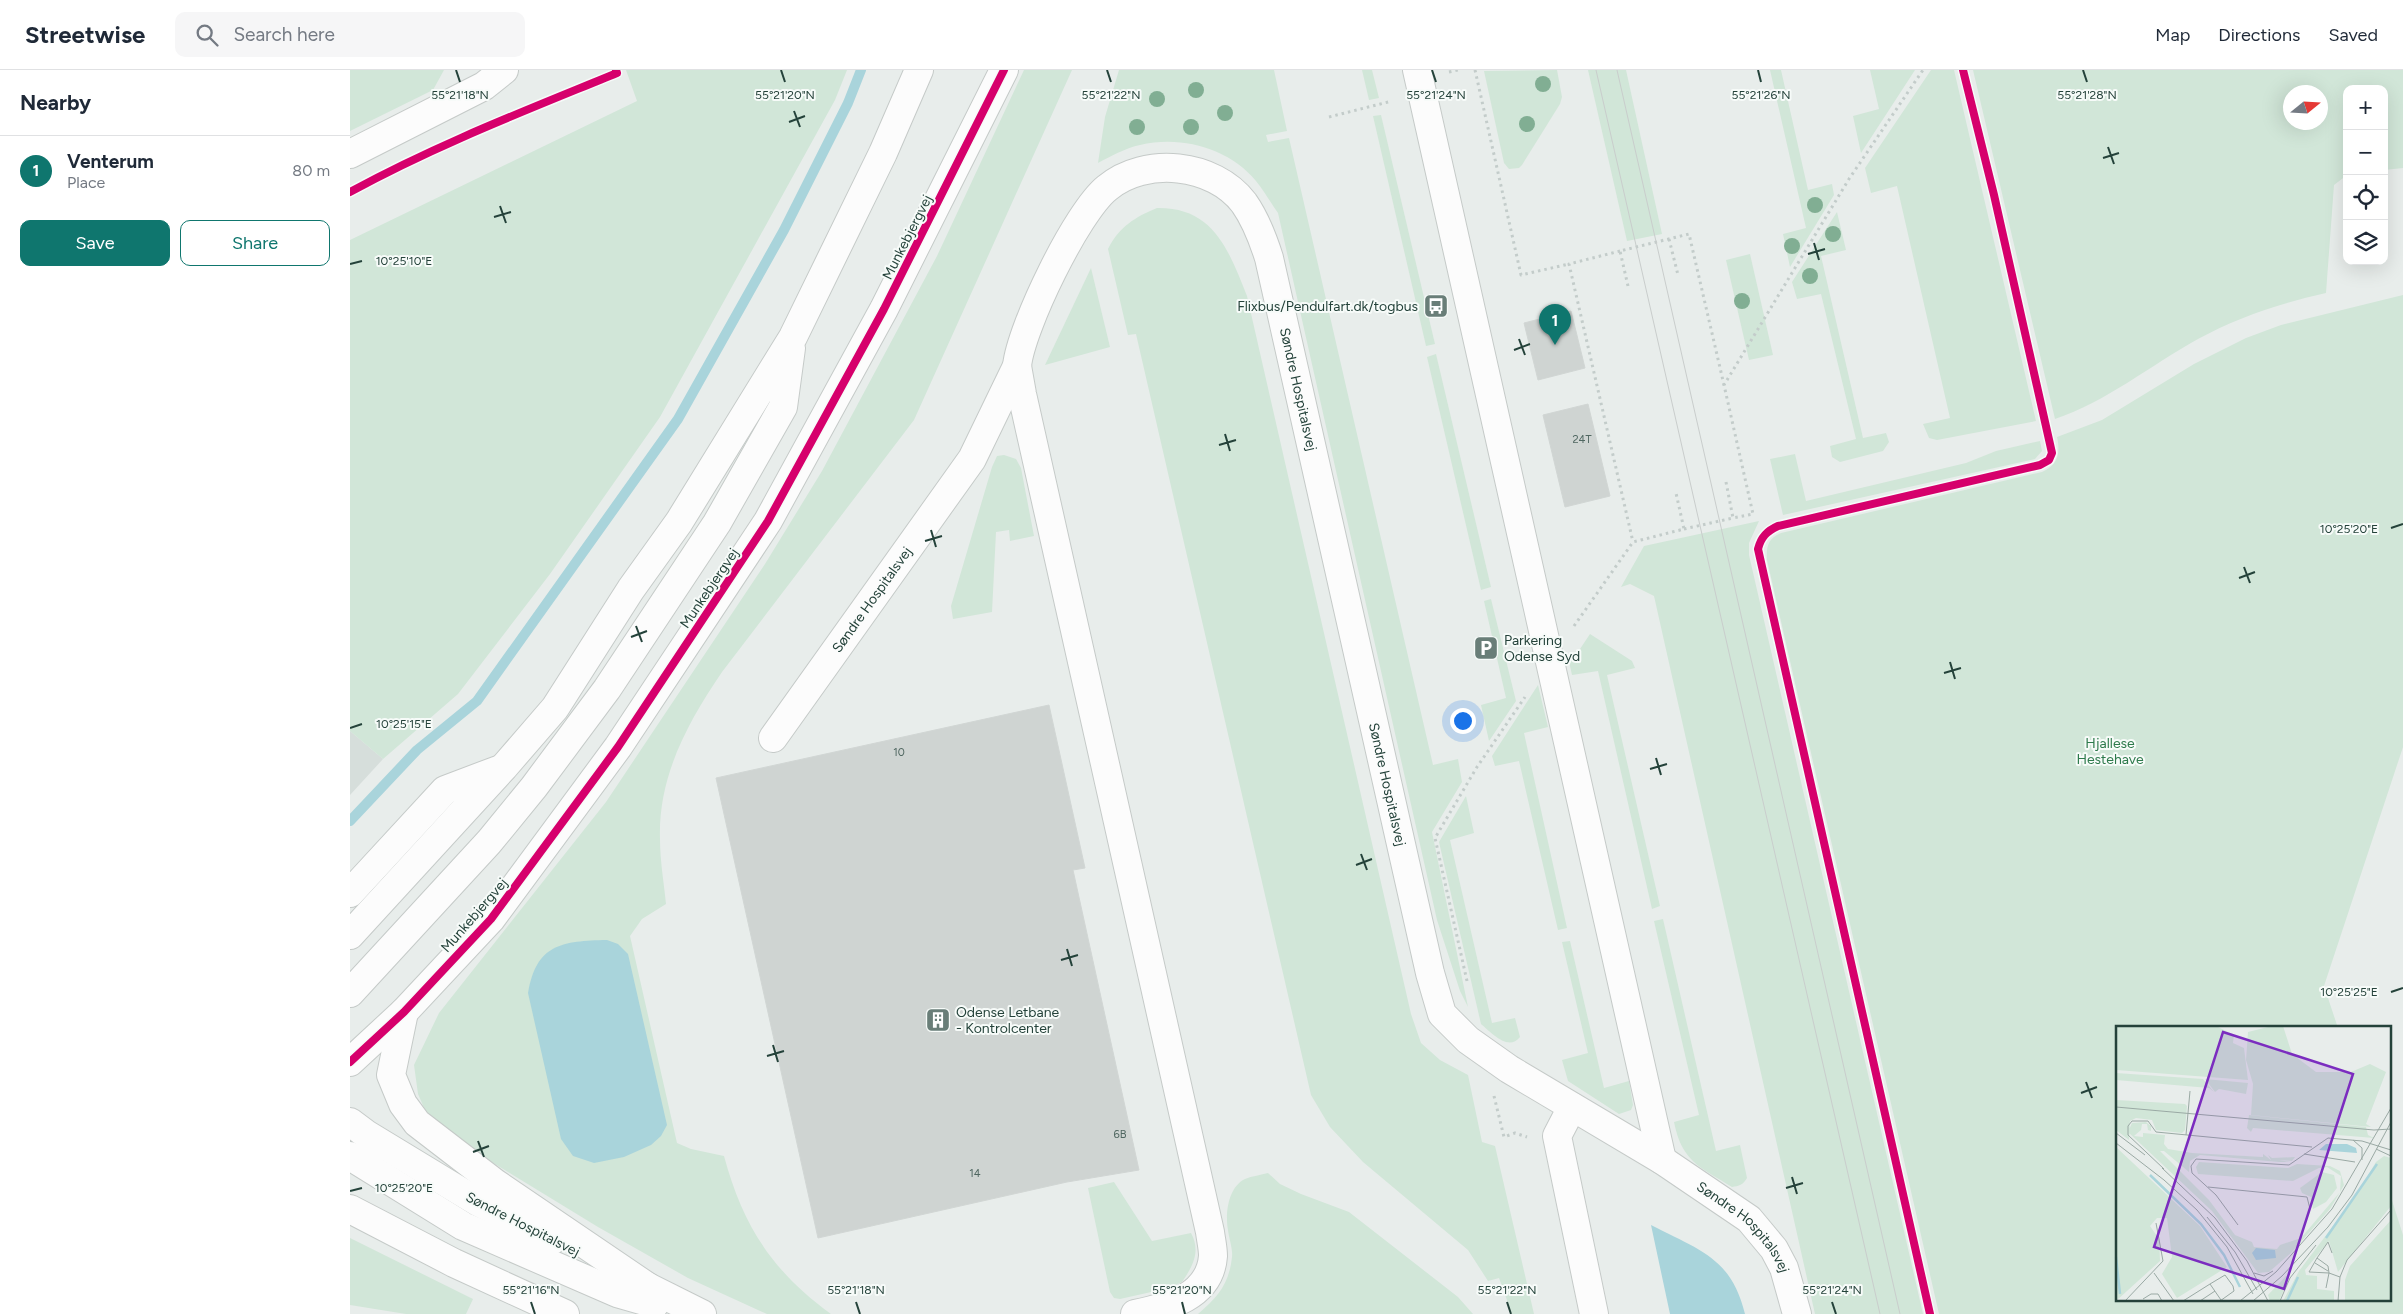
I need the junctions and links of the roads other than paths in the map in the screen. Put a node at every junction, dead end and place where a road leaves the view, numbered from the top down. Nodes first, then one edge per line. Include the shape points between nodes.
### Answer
1 (504, 70) edge
2 (919, 70) edge
3 (1004, 70) edge
4 (1417, 70) edge
5 (350, 154) edge
6 (793, 337) junction
7 (1017, 366) junction
8 (773, 738) dead end
9 (504, 768) junction
10 (350, 893) edge
11 (350, 935) edge
12 (350, 993) edge
13 (404, 1012) junction
14 (350, 1062) edge
15 (1572, 1107) junction
16 (350, 1122) edge
17 (350, 1156) edge
18 (1662, 1160) junction
19 (350, 1209) edge
20 (648, 1287) junction
21 (565, 1314) edge
22 (688, 1314) edge
23 (702, 1314) edge
24 (1135, 1314) edge
25 (1594, 1314) edge
26 (1797, 1314) edge

1 - 5 street via 484,86
2 - 6 street via 883,153
3 - 13 street, Munkebjergvej via 884,309 768,522 618,747 555,834 491,919
4 - 18 street
6 - 9 street via 684,514 631,589 555,708
6 - 12 street via 783,407 717,523 607,689 489,842
7 - 8 street, Søndre Hospitalsvej via 972,459
7 - 15 street, Søndre Hospitalsvej via 1028,326 1062,252 1089,207 1109,186 1144,170 1176,168 1212,178 1243,202 1263,240 1272,274 1442,1014 1468,1040
7 - 24 street via 1213,1255 1202,1284 1194,1292 1175,1304
9 - 10 street via 445,790
9 - 11 street
13 - 14 street, Munkebjergvej
13 - 20 street via 391,1075 403,1104 417,1123 494,1183
15 - 18 street, Søndre Hospitalsvej
15 - 25 street via 1557,1136
16 - 20 street, Søndre Hospitalsvej via 478,1202
17 - 22 street via 463,1226 617,1292
18 - 26 street, Søndre Hospitalsvej via 1749,1219 1762,1233 1784,1268
19 - 21 street via 454,1263
20 - 23 street, Søndre Hospitalsvej

